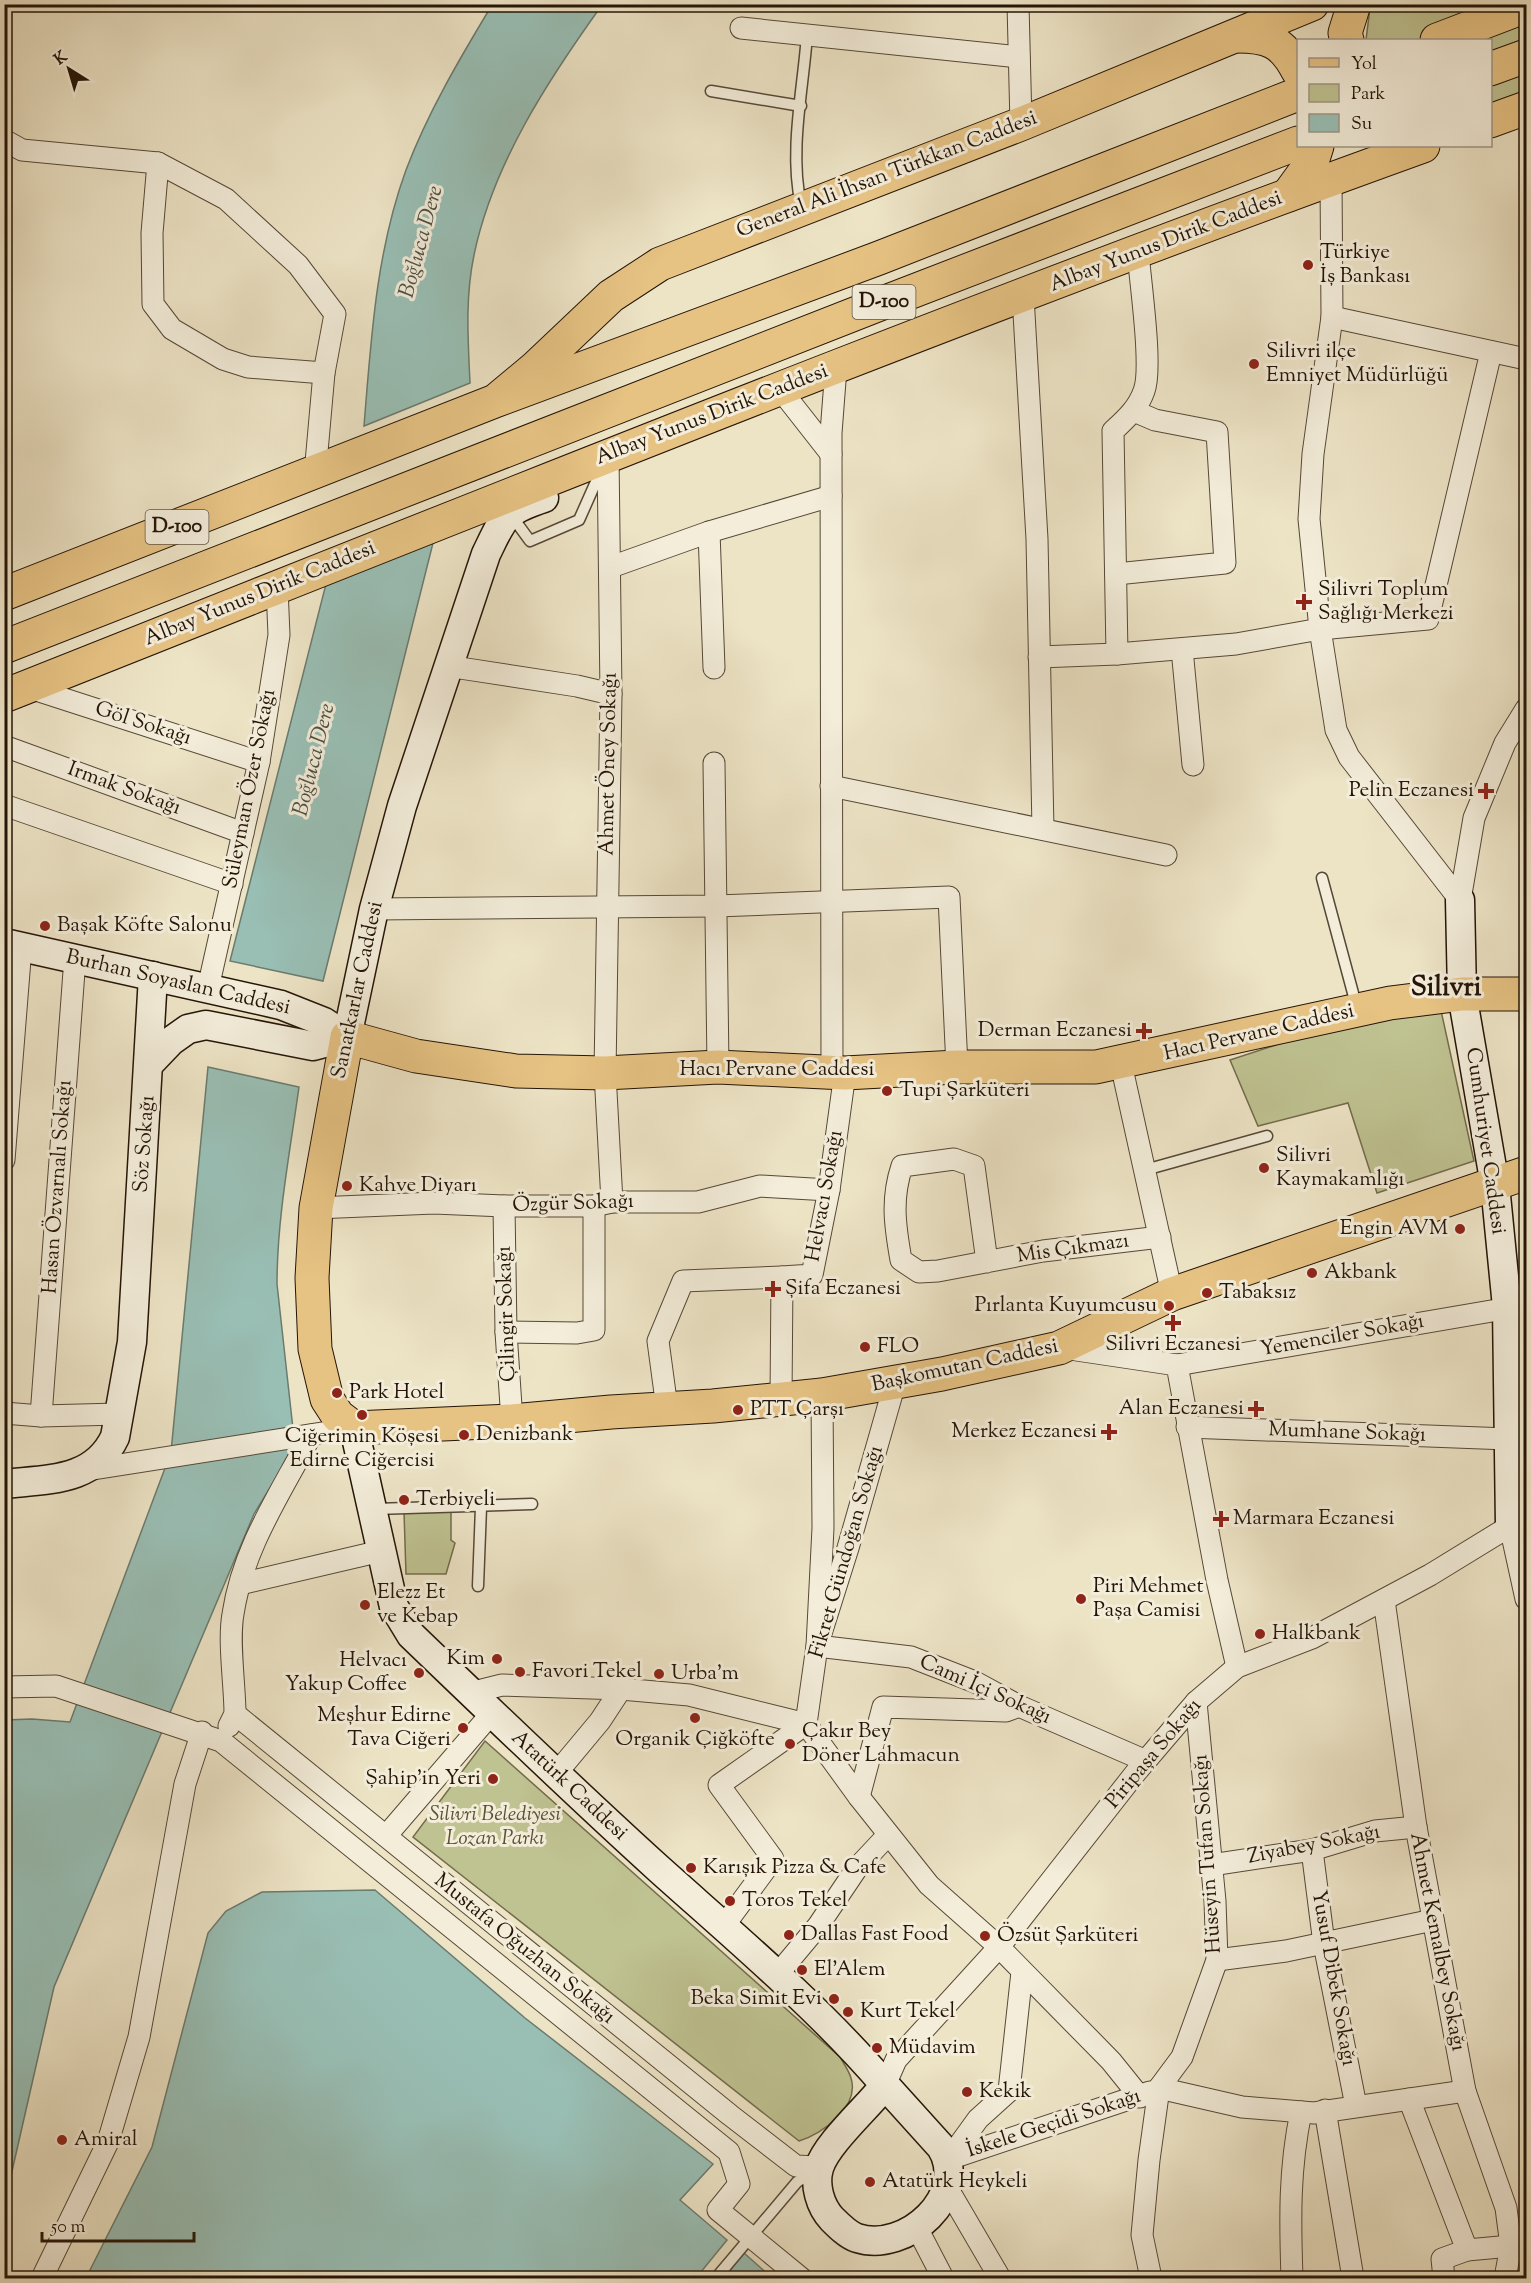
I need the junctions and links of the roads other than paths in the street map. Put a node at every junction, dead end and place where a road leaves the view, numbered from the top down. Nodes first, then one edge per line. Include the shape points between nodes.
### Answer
1 (1018, 4) edge
2 (1312, 4) edge
3 (1330, 4) edge
4 (1353, 4) edge
5 (1527, 6) edge
6 (741, 28) dead end
7 (807, 35) junction
8 (1237, 36) junction
9 (1330, 39) edge
10 (1347, 39) edge
11 (1440, 39) edge
12 (1527, 56) edge
13 (1019, 57) junction
14 (1492, 69) edge
15 (1295, 88) edge
16 (711, 91) dead end
17 (801, 106) junction
18 (1527, 108) edge
19 (1492, 121) edge
20 (1021, 124) junction
21 (4, 140) edge
22 (1297, 144) edge
23 (1317, 147) edge
24 (1331, 147) edge
25 (1420, 147) edge
26 (158, 163) junction
27 (1331, 179) junction
28 (1288, 195) junction
29 (802, 208) junction
30 (1138, 252) junction
31 (1023, 296) junction
32 (1332, 317) junction
33 (1491, 352) junction
34 (1527, 359) edge
35 (836, 368) junction
36 (324, 373) junction
37 (780, 389) junction
38 (483, 406) junction
39 (1134, 411) junction
40 (831, 454) junction
41 (608, 455) junction
42 (315, 474) junction
43 (831, 496) junction
44 (457, 514) junction
45 (709, 532) junction
46 (486, 554) junction
47 (611, 567) junction
48 (1116, 574) junction
49 (277, 588) junction
50 (4, 594) edge
51 (1320, 630) junction
52 (4, 647) edge
53 (1182, 649) junction
54 (1117, 654) junction
55 (1039, 657) junction
56 (447, 666) junction
57 (714, 668) dead end
58 (16, 691) edge
59 (611, 694) junction
60 (1527, 709) edge
61 (4, 747) edge
62 (259, 762) junction
63 (714, 763) dead end
64 (1193, 765) dead end
65 (831, 786) junction
66 (4, 805) edge
67 (1043, 829) junction
68 (243, 833) junction
69 (1166, 855) dead end
70 (1322, 878) dead end
71 (232, 884) junction
72 (1460, 900) junction
73 (832, 903) junction
74 (606, 906) junction
75 (717, 906) junction
76 (374, 909) junction
77 (13, 945) edge
78 (75, 958) junction
79 (153, 976) junction
80 (208, 988) junction
81 (1462, 994) junction
82 (1527, 994) edge
83 (1358, 1010) junction
84 (347, 1037) junction
85 (150, 1063) junction
86 (1121, 1064) junction
87 (718, 1066) junction
88 (957, 1068) junction
89 (605, 1073) junction
90 (838, 1073) junction
91 (1267, 1136) dead end
92 (4, 1160) edge
93 (1144, 1170) junction
94 (1527, 1173) edge
95 (1495, 1185) junction
96 (829, 1190) junction
97 (603, 1204) junction
98 (504, 1206) junction
99 (316, 1208) junction
100 (1160, 1237) junction
101 (987, 1262) junction
102 (782, 1277) junction
103 (1172, 1294) junction
104 (1517, 1306) edge
105 (506, 1332) junction
106 (1059, 1348) junction
107 (1177, 1365) junction
108 (895, 1383) junction
109 (822, 1395) junction
110 (782, 1399) junction
111 (667, 1408) junction
112 (4, 1413) edge
113 (40, 1416) junction
114 (512, 1421) junction
115 (117, 1426) junction
116 (1187, 1426) junction
117 (354, 1428) junction
118 (307, 1435) junction
119 (1508, 1439) junction
120 (87, 1470) junction
121 (4, 1484) edge
122 (532, 1504) dead end
123 (481, 1507) junction
124 (372, 1509) junction
125 (1510, 1526) junction
126 (381, 1551) junction
127 (1523, 1571) edge
128 (240, 1584) junction
129 (478, 1586) dead end
130 (1527, 1599) edge
131 (1384, 1600) junction
132 (817, 1646) junction
133 (1237, 1667) junction
134 (4, 1687) edge
135 (621, 1689) junction
136 (470, 1692) junction
137 (1196, 1702) junction
138 (1019, 1706) junction
139 (236, 1714) junction
140 (491, 1714) junction
141 (806, 1724) junction
142 (202, 1732) junction
143 (221, 1741) junction
144 (1146, 1761) junction
145 (555, 1775) junction
146 (859, 1797) junction
147 (1416, 1827) junction
148 (888, 1835) junction
149 (386, 1836) junction
150 (1312, 1850) junction
151 (1211, 1864) junction
152 (1433, 1920) junction
153 (723, 1927) junction
154 (1324, 1944) junction
155 (999, 1947) junction
156 (1217, 1960) junction
157 (1022, 1972) junction
158 (777, 1975) junction
159 (885, 2085) junction
160 (1465, 2091) junction
161 (1150, 2093) junction
162 (1409, 2099) junction
163 (1356, 2106) junction
164 (1325, 2110) junction
165 (1301, 2112) junction
166 (949, 2159) junction
167 (819, 2167) junction
168 (948, 2189) junction
169 (916, 2226) junction
170 (751, 2236) junction
171 (1511, 2246) junction
172 (1467, 2250) junction
173 (42, 2278) edge
174 (716, 2278) edge
175 (801, 2278) edge
176 (943, 2278) edge
177 (1000, 2278) edge
178 (1151, 2278) edge
179 (1292, 2278) edge
180 (1353, 2278) edge
181 (1444, 2278) edge
182 (1505, 2278) edge

1 - 13 street
2 - 8 main road, General Ali İhsan Türkkan Caddesi
3 - 9 main road
4 - 10 main road
5 - 11 main road
6 - 7 street
7 - 13 street
7 - 17 lane
8 - 15 main road via 1262,36 1281,46
8 - 20 main road, General Ali İhsan Türkkan Caddesi
12 - 14 main road
13 - 20 street
15 - 38 main road, D-100 via 879,258
16 - 17 lane
17 - 29 lane via 796,161
18 - 19 main road
20 - 29 main road, General Ali İhsan Türkkan Caddesi
21 - 26 street via 22,150
22 - 52 main road, D-100
23 - 28 main road via 1312,162
24 - 27 main road
25 - 27 main road, Albay Yunus Dirik Caddesi
26 - 36 street via 226,199 298,265 335,314
26 - 36 street via 152,233 153,304 172,329 223,359 248,366
27 - 28 main road, Albay Yunus Dirik Caddesi
27 - 32 street
28 - 30 main road, Albay Yunus Dirik Caddesi
29 - 38 main road, General Ali İhsan Türkkan Caddesi via 660,264 611,296 535,368
30 - 31 main road, Albay Yunus Dirik Caddesi
30 - 39 street via 1146,389
31 - 35 main road, Albay Yunus Dirik Caddesi
31 - 55 street via 1037,539
32 - 33 street
32 - 51 street via 1313,454 1309,519
33 - 34 street
33 - 51 street via 1428,619
35 - 37 main road, Albay Yunus Dirik Caddesi
35 - 40 street, Helvacı Sokağı
36 - 42 street
37 - 40 street
37 - 41 main road, Albay Yunus Dirik Caddesi
38 - 42 main road, D-100
39 - 48 street via 1113,430
39 - 48 street via 1155,420 1217,432 1225,563
40 - 43 street, Helvacı Sokağı
41 - 44 main road, Albay Yunus Dirik Caddesi
41 - 46 street, Sanatkarlar Caddesi via 589,476 566,490 509,513
41 - 47 street, Ahmet Öney Sokağı
42 - 50 main road, D-100
43 - 45 street
43 - 65 street, Helvacı Sokağı
44 - 46 street via 480,515
44 - 49 main road, Albay Yunus Dirik Caddesi
45 - 47 street
45 - 57 street
46 - 56 street, Sanatkarlar Caddesi
47 - 59 street, Ahmet Öney Sokağı
48 - 54 street
49 - 58 main road, Albay Yunus Dirik Caddesi
49 - 62 street, Süleyman Özer Sokağı via 279,634
51 - 53 street
51 - 72 street via 1336,730 1349,757
53 - 54 street
53 - 64 street
54 - 55 street
55 - 67 street
56 - 59 street
56 - 76 street, Sanatkarlar Caddesi
58 - 62 street, Göl Sokağı
59 - 74 street, Ahmet Öney Sokağı
60 - 72 street via 1505,743 1474,818
61 - 68 street, Irmak Sokağı
62 - 68 street, Süleyman Özer Sokağı
63 - 75 street
65 - 67 street
65 - 73 street, Helvacı Sokağı
66 - 71 street
67 - 69 street
68 - 71 street, Süleyman Özer Sokağı
70 - 83 lane
71 - 80 street, Süleyman Özer Sokağı
72 - 81 street, Cumhuriyet Caddesi
73 - 75 street
73 - 88 street via 949,897
73 - 90 street, Helvacı Sokağı
74 - 75 street
74 - 76 street
74 - 89 street, Ahmet Öney Sokağı
75 - 87 street
76 - 84 street, Sanatkarlar Caddesi
77 - 78 street, Burhan Soyaslan Caddesi
77 - 92 street
78 - 79 street, Burhan Soyaslan Caddesi
78 - 113 street, Hasan Özvarnalı Sokağı
79 - 80 street, Burhan Soyaslan Caddesi
79 - 85 street, Söz Sokağı
80 - 84 street, Burhan Soyaslan Caddesi via 281,1005 324,1022
81 - 82 main road, Hacı Pervane Caddesi
81 - 83 main road, Hacı Pervane Caddesi
81 - 95 street, Cumhuriyet Caddesi
83 - 86 main road, Hacı Pervane Caddesi
84 - 85 street via 313,1046 206,1025 188,1029
84 - 89 main road, Hacı Pervane Caddesi via 416,1056 516,1071
84 - 99 main road, Sanatkarlar Caddesi
85 - 115 street, Söz Sokağı via 132,1342
86 - 88 main road, Hacı Pervane Caddesi
86 - 93 street
87 - 89 main road, Hacı Pervane Caddesi
87 - 90 main road, Hacı Pervane Caddesi
88 - 90 main road, Hacı Pervane Caddesi
89 - 97 street, Ahmet Öney Sokağı
90 - 96 street, Helvacı Sokağı
91 - 93 lane
93 - 100 street
94 - 95 main road, Başkomutan Caddesi
95 - 103 main road, Başkomutan Caddesi
95 - 104 street, Cumhuriyet Caddesi
96 - 97 street, Özgür Sokağı via 760,1186 698,1202
96 - 102 street, Helvacı Sokağı via 812,1275
97 - 98 street, Özgür Sokağı
97 - 105 street, Ahmet Öney Sokağı via 594,1330
98 - 99 street, Özgür Sokağı via 434,1203
98 - 105 street, Çilingir Sokağı
99 - 117 main road, Sanatkarlar Caddesi via 312,1278 315,1349 327,1399 338,1416
100 - 101 street, Mis Çıkmazı
100 - 103 street
101 - 101 street, Mis Çıkmazı via 919,1272 901,1260 894,1189 902,1166 954,1159 974,1166
102 - 110 street, Helvacı Sokağı
102 - 111 street via 683,1281 658,1341
103 - 106 main road, Başkomutan Caddesi
104 - 107 street, Yemenciler Sokağı
104 - 119 street, Cumhuriyet Caddesi
105 - 114 street, Çilingir Sokağı
106 - 107 street, Yemenciler Sokağı
106 - 108 main road, Başkomutan Caddesi
107 - 116 street
108 - 109 main road, Başkomutan Caddesi
108 - 132 street, Fikret Gündoğan Sokağı
109 - 110 main road, Başkomutan Caddesi
109 - 132 street via 823,1528
110 - 111 main road, Başkomutan Caddesi
111 - 114 main road, Başkomutan Caddesi
112 - 113 street
113 - 115 street
114 - 117 main road, Başkomutan Caddesi
115 - 120 street via 108,1450
116 - 119 street, Mumhane Sokağı
116 - 133 street
117 - 118 street, Başkomutan Caddesi
117 - 124 street, Atatürk Caddesi
118 - 120 street, Başkomutan Caddesi
118 - 128 street via 255,1536
119 - 125 street, Cumhuriyet Caddesi
120 - 121 street via 72,1476
122 - 123 lane
123 - 124 lane
123 - 129 lane
124 - 126 street, Atatürk Caddesi
125 - 127 street
125 - 131 street, Piripaşa Sokağı
126 - 128 street
126 - 136 street, Atatürk Caddesi via 394,1607 411,1635
127 - 130 street
128 - 139 street via 232,1616
131 - 133 street, Piripaşa Sokağı via 1312,1638
131 - 147 street, Ahmet Kemalbey Sokağı
132 - 138 street, Cami İçi Sokağı via 911,1657 975,1682
132 - 141 street, Fikret Gündoğan Sokağı
133 - 137 street, Piripaşa Sokağı
134 - 142 street, Mustafa Oğuzhan Sokağı via 56,1686
135 - 136 street via 502,1685
135 - 141 street via 688,1695
135 - 145 street
136 - 140 street, Atatürk Caddesi
137 - 144 street, Piripaşa Sokağı
137 - 151 street, Hüseyin Tufan Sokağı
138 - 144 street, Cami İçi Sokağı
138 - 146 street via 1006,1711 883,1707
139 - 143 street
139 - 149 street, Mustafa Oğuzhan Sokağı
140 - 145 street, Atatürk Caddesi
140 - 149 street
141 - 146 street
141 - 153 street via 719,1785 773,1859
142 - 143 street, Mustafa Oğuzhan Sokağı
142 - 173 street via 185,1784 139,2037 108,2142
143 - 170 street, Mustafa Oğuzhan Sokağı via 729,2152 739,2184 718,2210
144 - 155 street, Piripaşa Sokağı
145 - 153 street, Atatürk Caddesi
146 - 148 street
147 - 150 street, Ziyabey Sokağı via 1376,1832
147 - 152 street, Ahmet Kemalbey Sokağı
148 - 155 street via 929,1885
148 - 158 street via 857,1868 818,1926
149 - 167 street, Mustafa Oğuzhan Sokağı via 796,2166
150 - 151 street, Ziyabey Sokağı
150 - 154 street, Yusuf Dibek Sokağı
151 - 156 street, Hüseyin Tufan Sokağı
152 - 154 street
152 - 160 street, Ahmet Kemalbey Sokağı
153 - 158 street, Atatürk Caddesi
154 - 156 street
154 - 163 street, Yusuf Dibek Sokağı
155 - 157 street
155 - 159 street, Piripaşa Sokağı via 896,2060
156 - 161 street, Hüseyin Tufan Sokağı via 1182,2057
157 - 161 street via 1111,2061
157 - 166 street via 1009,2091 978,2119
158 - 159 street, Atatürk Caddesi
159 - 166 street
159 - 167 street via 832,2146
160 - 162 street
160 - 171 street, Ahmet Kemalbey Sokağı via 1506,2208
161 - 165 street
161 - 166 street, İskele Geçidi Sokağı
161 - 178 street, Hüseyin Tufan Sokağı via 1142,2235
162 - 163 street
162 - 172 street
163 - 164 street
164 - 165 street
164 - 180 street
165 - 179 street via 1290,2184
166 - 168 street
167 - 169 street via 817,2183 827,2214 856,2238 878,2242
167 - 170 lane via 796,2182
168 - 169 street via 941,2203
168 - 177 street
169 - 176 street
170 - 174 lane
170 - 175 street
171 - 172 street
171 - 182 street, Ahmet Kemalbey Sokağı
172 - 181 street via 1442,2259

